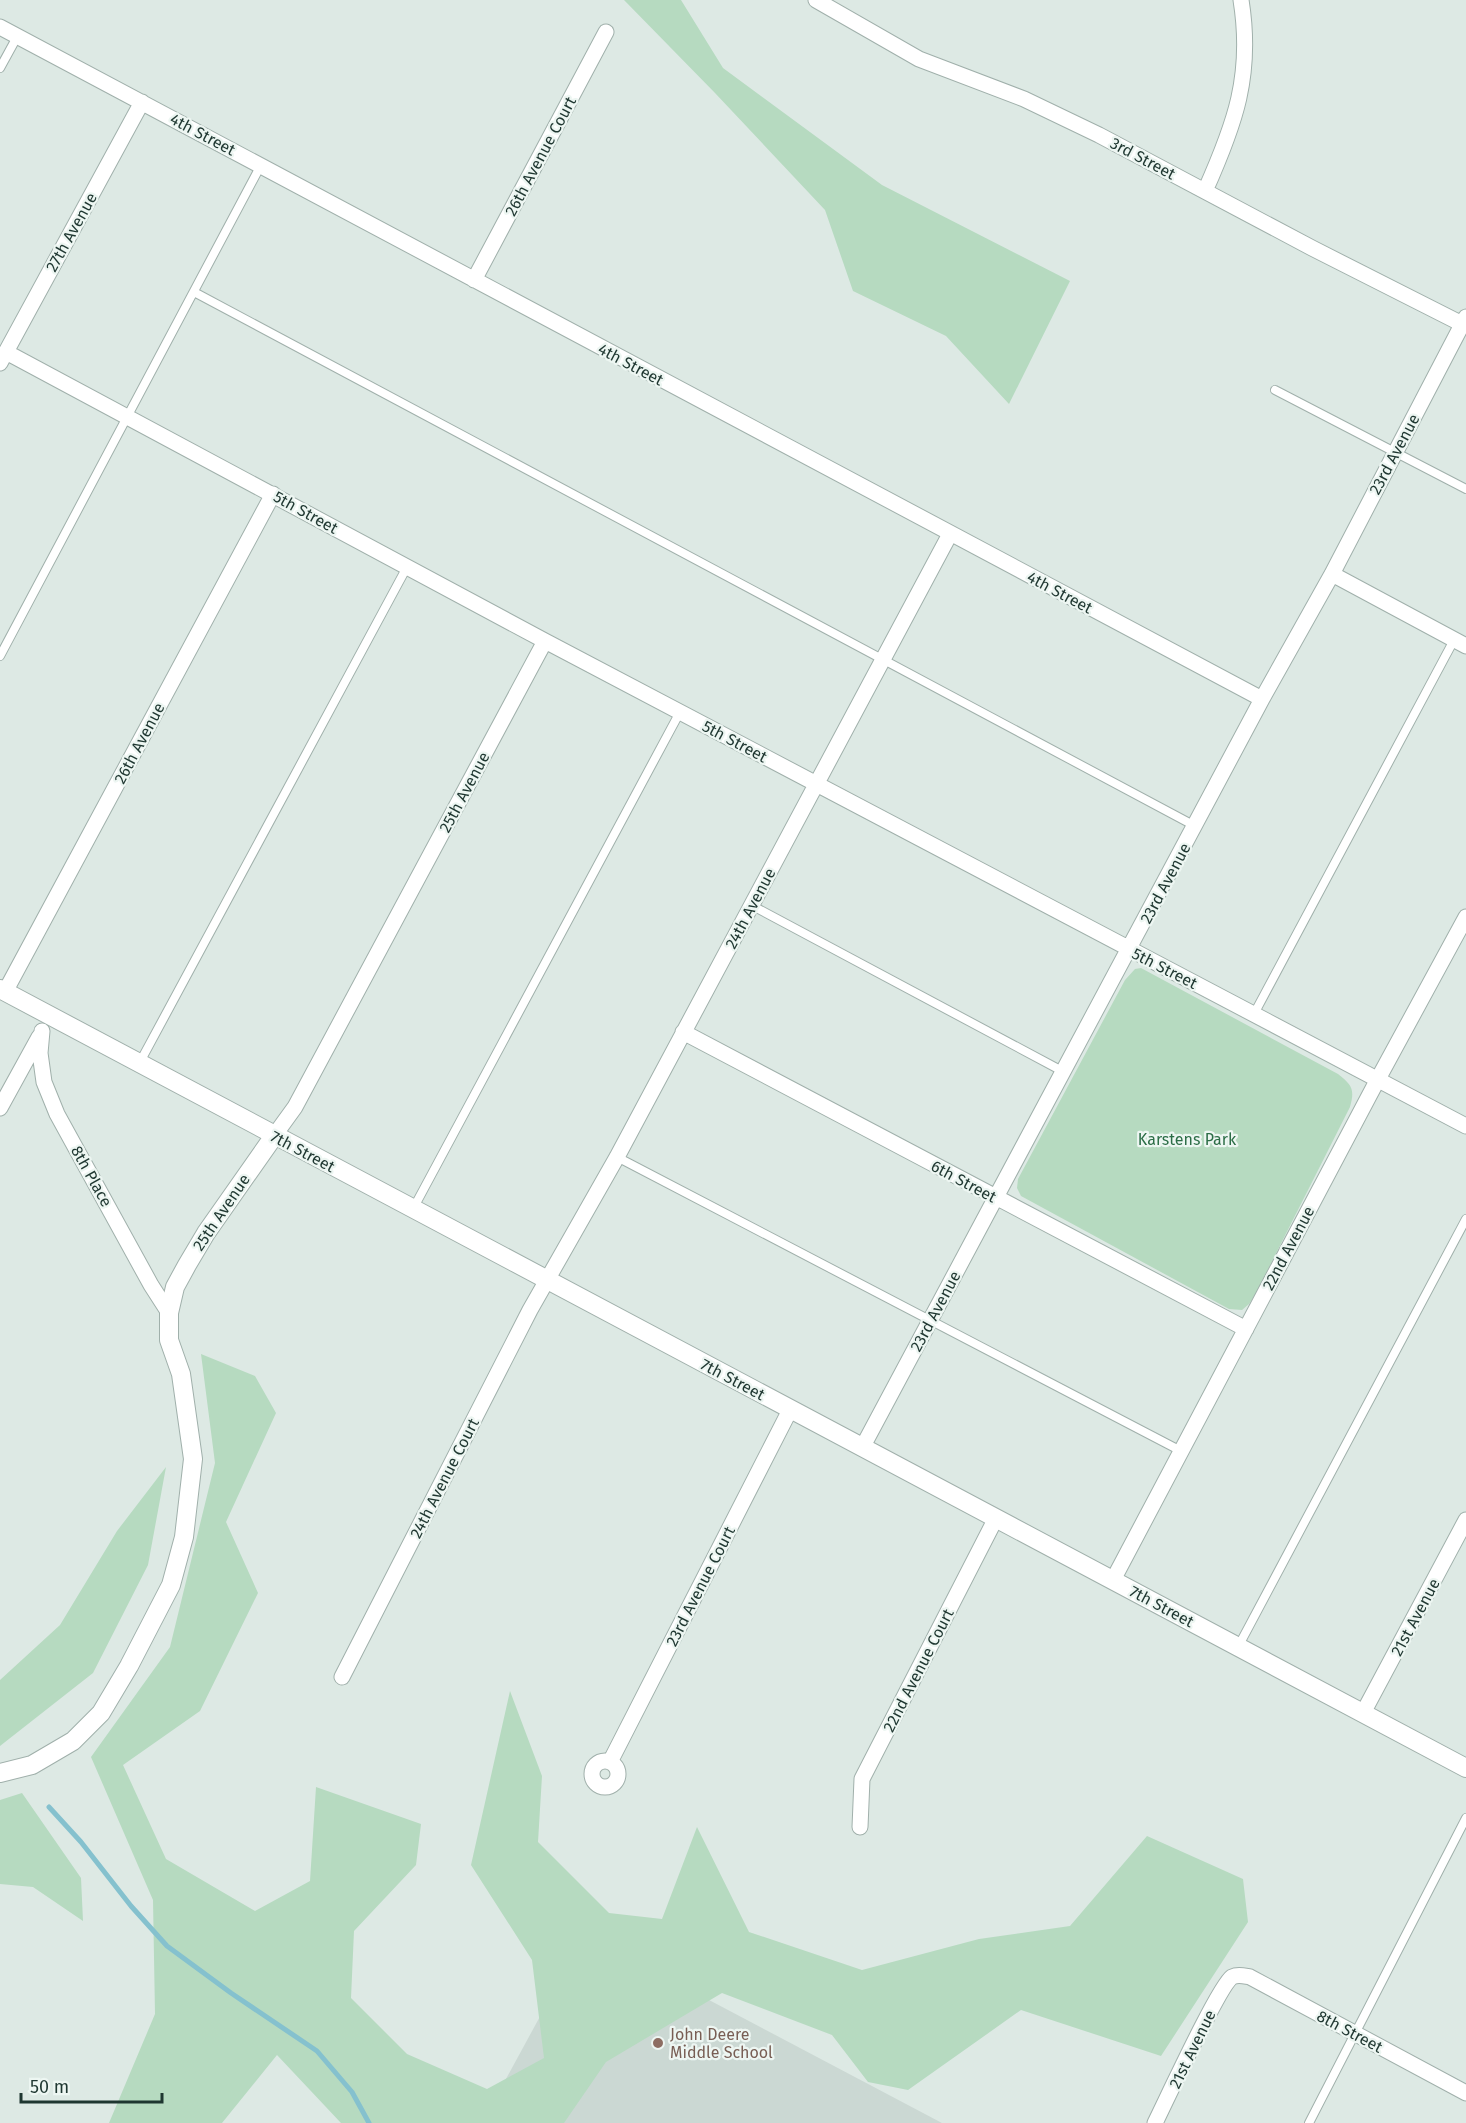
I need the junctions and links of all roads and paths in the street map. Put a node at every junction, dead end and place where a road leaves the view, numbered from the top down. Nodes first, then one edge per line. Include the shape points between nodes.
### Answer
1 (816, 0) edge
2 (1241, 0) edge
3 (0, 27) edge
4 (606, 32) dead end
5 (17, 37) junction
6 (0, 68) edge
7 (142, 102) junction
8 (261, 165) junction
9 (1205, 191) junction
10 (474, 280) junction
11 (194, 292) junction
12 (1465, 322) edge
13 (3, 358) edge
14 (1275, 390) dead end
15 (126, 418) junction
16 (1395, 452) junction
17 (1466, 489) edge
18 (273, 494) junction
19 (950, 534) junction
20 (406, 567) junction
21 (1332, 574) junction
22 (545, 641) junction
23 (1460, 643) edge
24 (0, 656) edge
25 (884, 660) junction
26 (1262, 699) junction
27 (680, 712) junction
28 (816, 784) junction
29 (1195, 826) junction
30 (751, 905) junction
31 (1466, 917) edge
32 (1129, 949) junction
33 (3, 991) edge
34 (1254, 1014) junction
35 (46, 1023) junction
36 (683, 1032) junction
37 (139, 1064) junction
38 (1064, 1072) junction
39 (1378, 1079) junction
40 (0, 1108) edge
41 (1466, 1126) edge
42 (274, 1136) junction
43 (617, 1157) junction
44 (996, 1198) junction
45 (413, 1209) junction
46 (1466, 1219) edge
47 (548, 1281) junction
48 (169, 1313) junction
49 (931, 1319) junction
50 (1246, 1329) junction
51 (790, 1410) junction
52 (862, 1448) junction
53 (1180, 1451) junction
54 (996, 1518) junction
55 (1466, 1520) edge
56 (1113, 1580) junction
57 (1238, 1647) junction
58 (342, 1677) dead end
59 (1363, 1713) junction
60 (610, 1762) dead end
61 (1466, 1767) edge
62 (0, 1773) edge
63 (1466, 1818) edge
64 (860, 1827) dead end
65 (1232, 1977) joint
66 (1355, 2033) junction
67 (1466, 2093) edge
68 (1155, 2123) edge
69 (1310, 2123) edge

1 - 9 street, 3rd Street via 919,59 1042,108
2 - 9 street via 1245,41 1243,85 1233,126
3 - 5 street, 4th Street
4 - 10 street, 26th Avenue Court
5 - 6 lane
5 - 7 street, 4th Street
7 - 8 street, 4th Street
7 - 13 street, 27th Avenue
8 - 10 street, 4th Street
8 - 11 lane
9 - 12 street, 3rd Street via 1389,288
10 - 19 street, 4th Street
11 - 15 lane
11 - 25 lane
12 - 16 street, 23rd Avenue
13 - 15 street, 5th Street
14 - 16 lane
15 - 18 street, 5th Street
15 - 24 lane
16 - 17 lane
16 - 21 street, 23rd Avenue
18 - 20 street, 5th Street
18 - 33 street, 26th Avenue
19 - 25 street, 24th Avenue
19 - 26 street, 4th Street
20 - 22 street, 5th Street
20 - 37 lane
21 - 23 street
21 - 26 street, 23rd Avenue
22 - 27 street, 5th Street
22 - 42 street, 25th Avenue via 295,1107
23 - 34 lane
25 - 28 street, 24th Avenue
25 - 29 lane
26 - 29 street, 23rd Avenue
27 - 28 street, 5th Street
27 - 45 lane
28 - 30 street, 24th Avenue
28 - 32 street, 5th Street
29 - 32 street, 23rd Avenue
30 - 36 street, 24th Avenue
30 - 38 lane
31 - 39 street, 22nd Avenue
32 - 34 street, 5th Street
32 - 38 street, 23rd Avenue
33 - 35 street, 7th Street
34 - 39 street, 5th Street
35 - 37 street, 7th Street
35 - 40 street
35 - 48 street, 8th Place via 40,1053 44,1082 57,1114
36 - 43 street, 24th Avenue
36 - 44 street, 6th Street
37 - 42 street, 7th Street
38 - 44 street, 23rd Avenue
39 - 41 street, 5th Street
39 - 50 street, 22nd Avenue
42 - 45 street, 7th Street
42 - 48 street, 25th Avenue via 187,1265 175,1287
43 - 47 street, 24th Avenue
43 - 49 lane
44 - 49 street, 23rd Avenue
44 - 50 street, 6th Street
45 - 47 street, 7th Street
46 - 57 lane
47 - 51 street, 7th Street
47 - 58 street, 24th Avenue Court
48 - 62 street, 25th Avenue via 169,1340 181,1374 193,1459 184,1537 171,1586 101,1713 63,1747 32,1765
49 - 52 street, 23rd Avenue
49 - 53 lane
50 - 53 street, 22nd Avenue
51 - 52 street, 7th Street
51 - 60 street, 23rd Avenue Court
52 - 54 street, 7th Street
53 - 56 street, 22nd Avenue
54 - 56 street, 7th Street
54 - 64 street, 22nd Avenue Court via 862,1779
55 - 59 street, 21st Avenue
56 - 57 street, 7th Street
57 - 59 street, 7th Street
59 - 61 street, 7th Street
63 - 66 lane
65 - 66 street, 8th Street via 1250,1977
65 - 68 street, 21st Avenue via 1218,1997
66 - 67 street, 8th Street
66 - 69 lane

